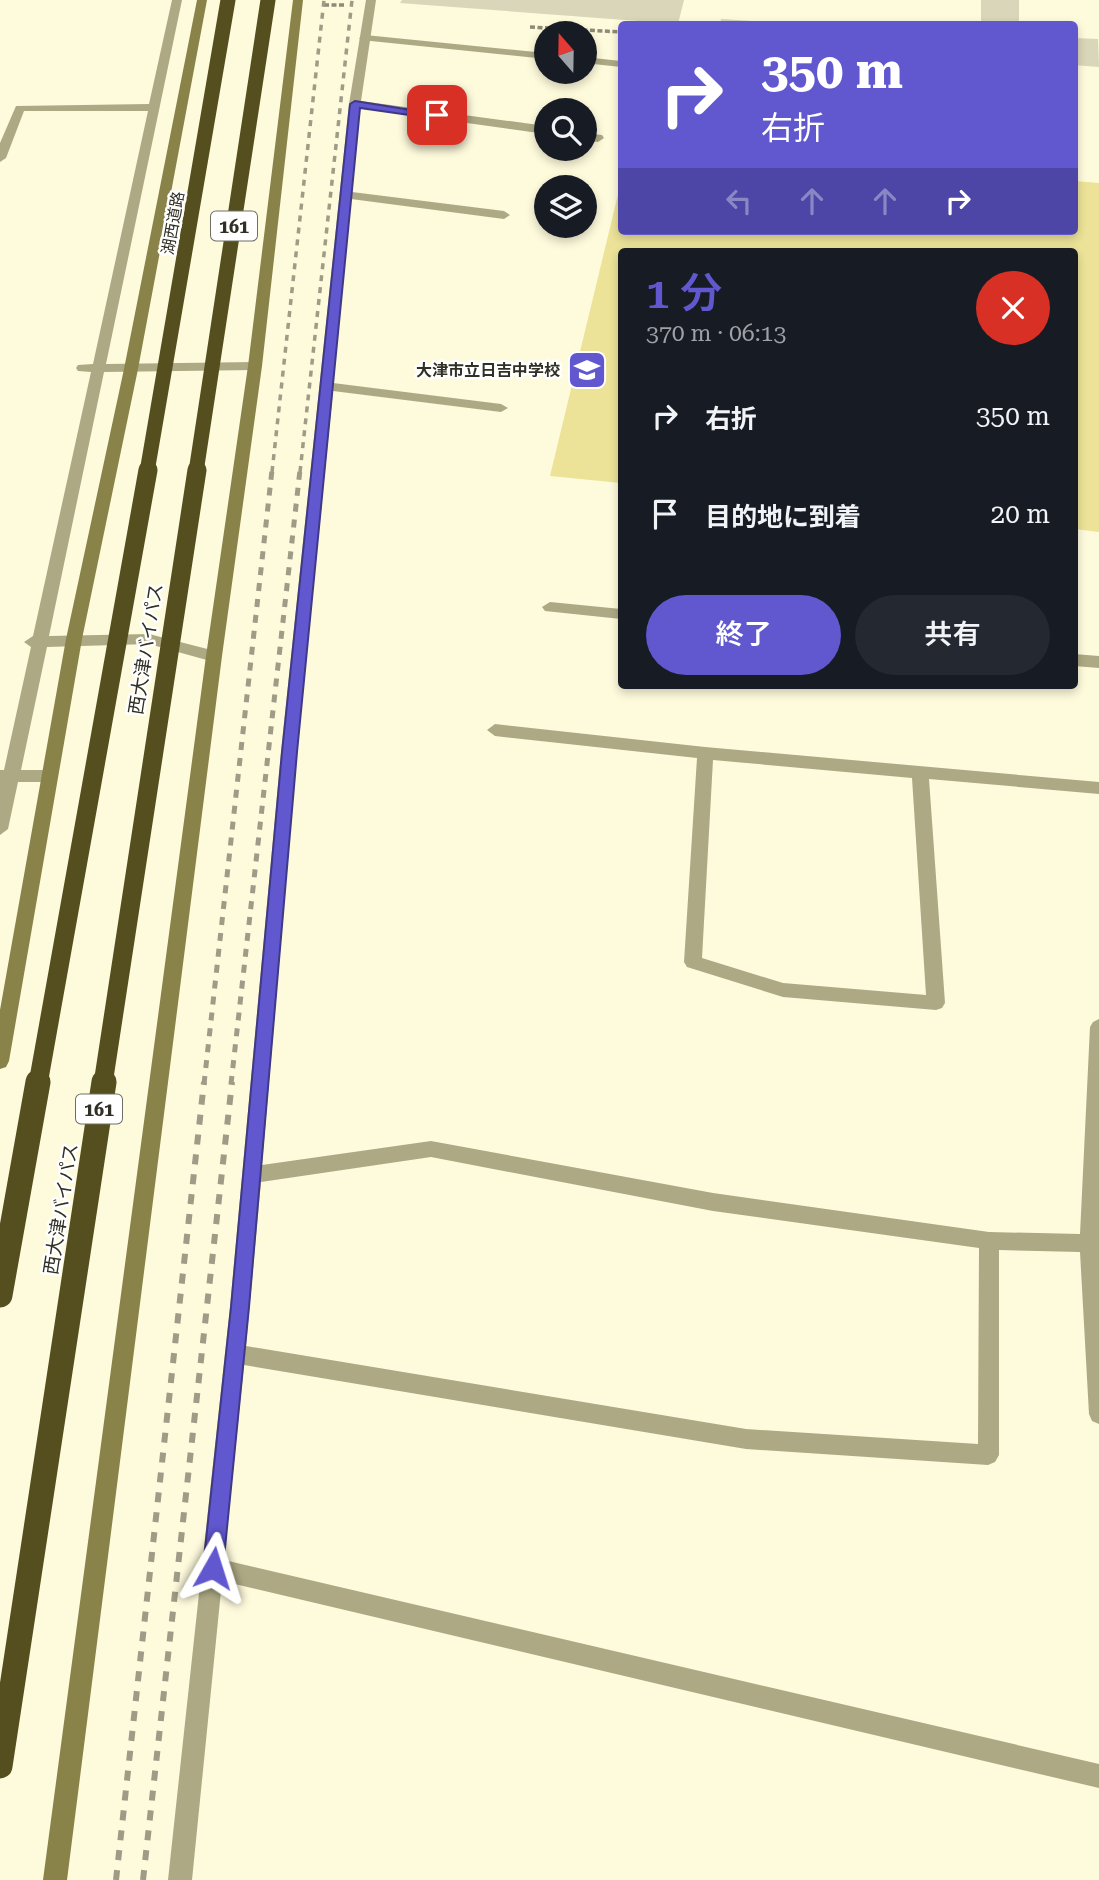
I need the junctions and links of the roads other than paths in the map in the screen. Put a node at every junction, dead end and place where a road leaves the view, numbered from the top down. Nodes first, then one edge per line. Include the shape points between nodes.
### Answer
1 (177, 0) edge
2 (202, 0) edge
3 (228, 0) edge
4 (268, 0) edge
5 (298, 0) edge
6 (371, 0) edge
7 (365, 38) junction
8 (534, 55) edge
9 (597, 61) edge
10 (618, 64) edge
11 (355, 104) junction
12 (156, 107) junction
13 (534, 128) edge
14 (0, 158) edge
15 (346, 195) junction
16 (504, 215) dead end
17 (255, 366) junction
18 (83, 368) dead end
19 (100, 369) junction
20 (131, 369) junction
21 (327, 386) junction
22 (501, 408) dead end
23 (151, 452) joint
24 (550, 607) dead end
25 (618, 614) edge
26 (74, 639) junction
27 (37, 642) junction
28 (214, 656) junction
29 (1078, 660) edge
30 (1099, 662) edge
31 (495, 730) dead end
32 (18, 743) junction
33 (0, 744) edge
34 (705, 753) junction
35 (920, 774) junction
36 (6, 776) junction
37 (48, 776) junction
38 (1099, 789) edge
39 (0, 829) edge
40 (1099, 1027) edge
41 (0, 1061) edge
42 (252, 1175) junction
43 (989, 1241) junction
44 (1089, 1243) junction
45 (0, 1295) edge
46 (235, 1354) junction
47 (1099, 1414) edge
48 (213, 1568) junction
49 (0, 1766) edge
50 (1099, 1776) edge
51 (55, 1880) edge
52 (180, 1880) edge

1 - 12 street
2 - 20 street
3 - 23 highway, 湖西道路 / 161, bridge
4 - 49 highway, 西大津バイパス / 161, bridge
5 - 17 street
6 - 7 street
7 - 8 street
7 - 11 street
9 - 10 street
11 - 13 street
11 - 15 street
12 - 14 street via 20,108
12 - 19 street
15 - 16 street
15 - 21 street
17 - 20 street
17 - 28 street
18 - 19 street
19 - 20 street
19 - 27 street
20 - 26 street
21 - 22 street
21 - 42 street
23 - 45 highway, 西大津バイパス / 161, bridge
24 - 25 street
26 - 27 street
26 - 28 street via 149,639
26 - 37 street
27 - 32 street
28 - 51 street
29 - 30 street
31 - 34 street
32 - 33 street
32 - 36 street
34 - 35 street
34 - 35 street via 693,962 783,990 936,1003
35 - 38 street
36 - 37 street
36 - 39 street
37 - 41 street
40 - 44 street
42 - 43 street via 431,1149 713,1202
42 - 46 street
43 - 44 street
43 - 46 street via 988,1455 746,1439
44 - 47 street
46 - 48 street
48 - 50 street
48 - 52 street

